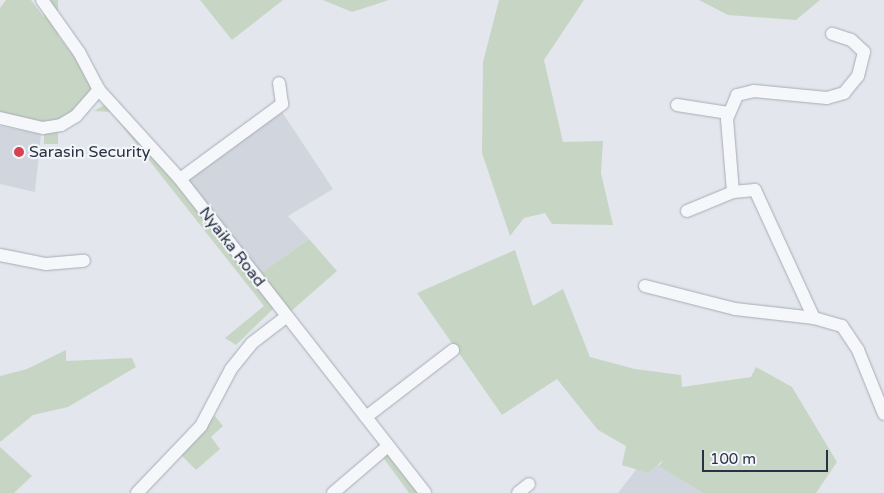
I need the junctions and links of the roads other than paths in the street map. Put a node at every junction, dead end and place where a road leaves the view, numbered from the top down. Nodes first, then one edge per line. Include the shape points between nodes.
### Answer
1 (42, 0) edge
2 (832, 34) dead end
3 (280, 83) dead end
4 (99, 90) junction
5 (677, 106) dead end
6 (728, 114) junction
7 (0, 118) edge
8 (180, 180) junction
9 (733, 192) junction
10 (687, 211) dead end
11 (0, 255) edge
12 (84, 261) dead end
13 (645, 286) dead end
14 (287, 316) junction
15 (814, 318) junction
16 (452, 350) dead end
17 (884, 414) edge
18 (366, 417) junction
19 (388, 446) junction
20 (529, 484) dead end
21 (137, 493) edge
22 (333, 493) edge
23 (425, 493) edge
24 (518, 493) edge

1 - 4 street, Nyaika Road via 78,52
2 - 6 street via 851,40 864,52 858,76 844,93 827,98 746,91 737,95
3 - 8 street via 282,104
4 - 7 street via 76,116 61,125 43,128
4 - 8 street, Nyaika Road
5 - 6 street
6 - 9 street
8 - 14 street, Nyaika Road
9 - 10 street
9 - 15 street via 755,190 761,197
11 - 12 street via 46,264
13 - 15 street via 735,309
14 - 18 street, Nyaika Road
14 - 21 street via 252,343 231,369 201,426
15 - 17 street via 842,326 850,336
16 - 18 street
18 - 19 street, Nyaika Road
19 - 22 street
19 - 23 street, Nyaika Road
20 - 24 street

